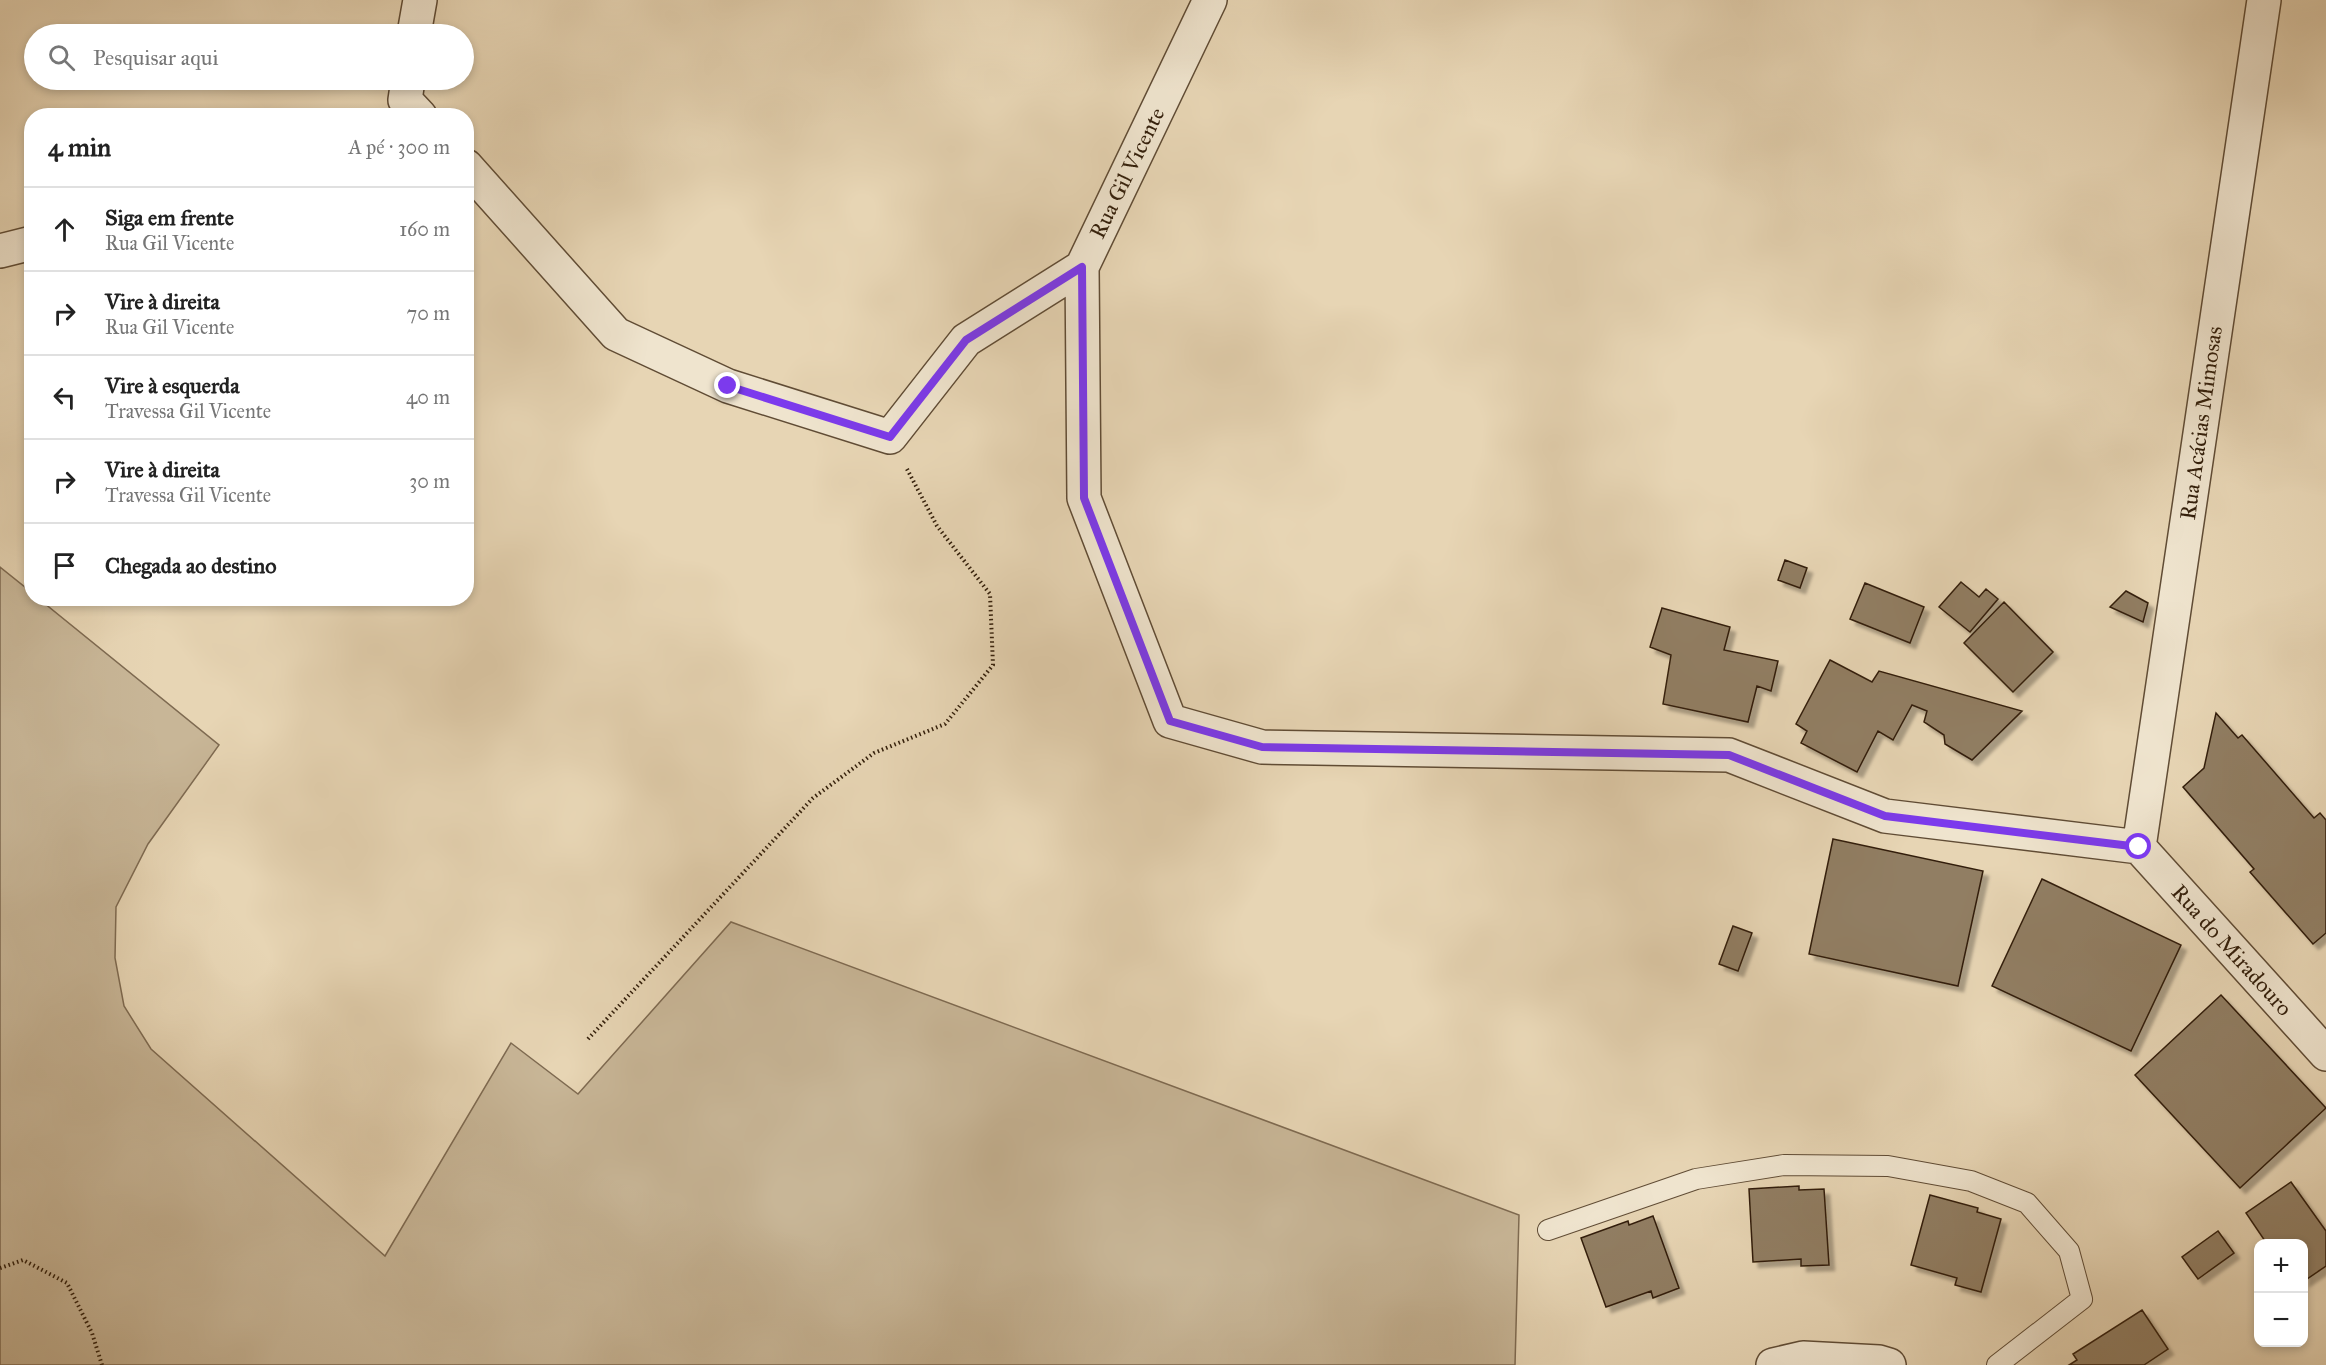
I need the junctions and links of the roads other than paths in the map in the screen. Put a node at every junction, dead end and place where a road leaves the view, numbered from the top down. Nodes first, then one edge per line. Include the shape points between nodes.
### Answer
1 (420, 0) edge
2 (1210, 0) edge
3 (2264, 0) edge
4 (416, 24) edge
5 (474, 175) edge
6 (24, 245) edge
7 (0, 251) edge
8 (1082, 267) junction
9 (2139, 847) junction
10 (2326, 1054) edge
11 (1548, 1230) dead end
12 (1773, 1365) edge
13 (1888, 1365) edge
14 (1997, 1365) edge

1 - 4 street
2 - 8 street, Rua Gil Vicente
3 - 9 street, Rua Acácias Mimosas
5 - 8 street via 616,334 728,386 890,437 966,340
6 - 7 street
8 - 9 street, Rua Gil Vicente via 1084,498 1170,721 1262,747 1729,755 1885,816
9 - 10 street, Rua do Miradouro
11 - 14 lane via 1696,1179 1784,1165 1888,1166 1971,1181 2027,1203 2069,1251 2082,1299
12 - 13 street via 1803,1358

